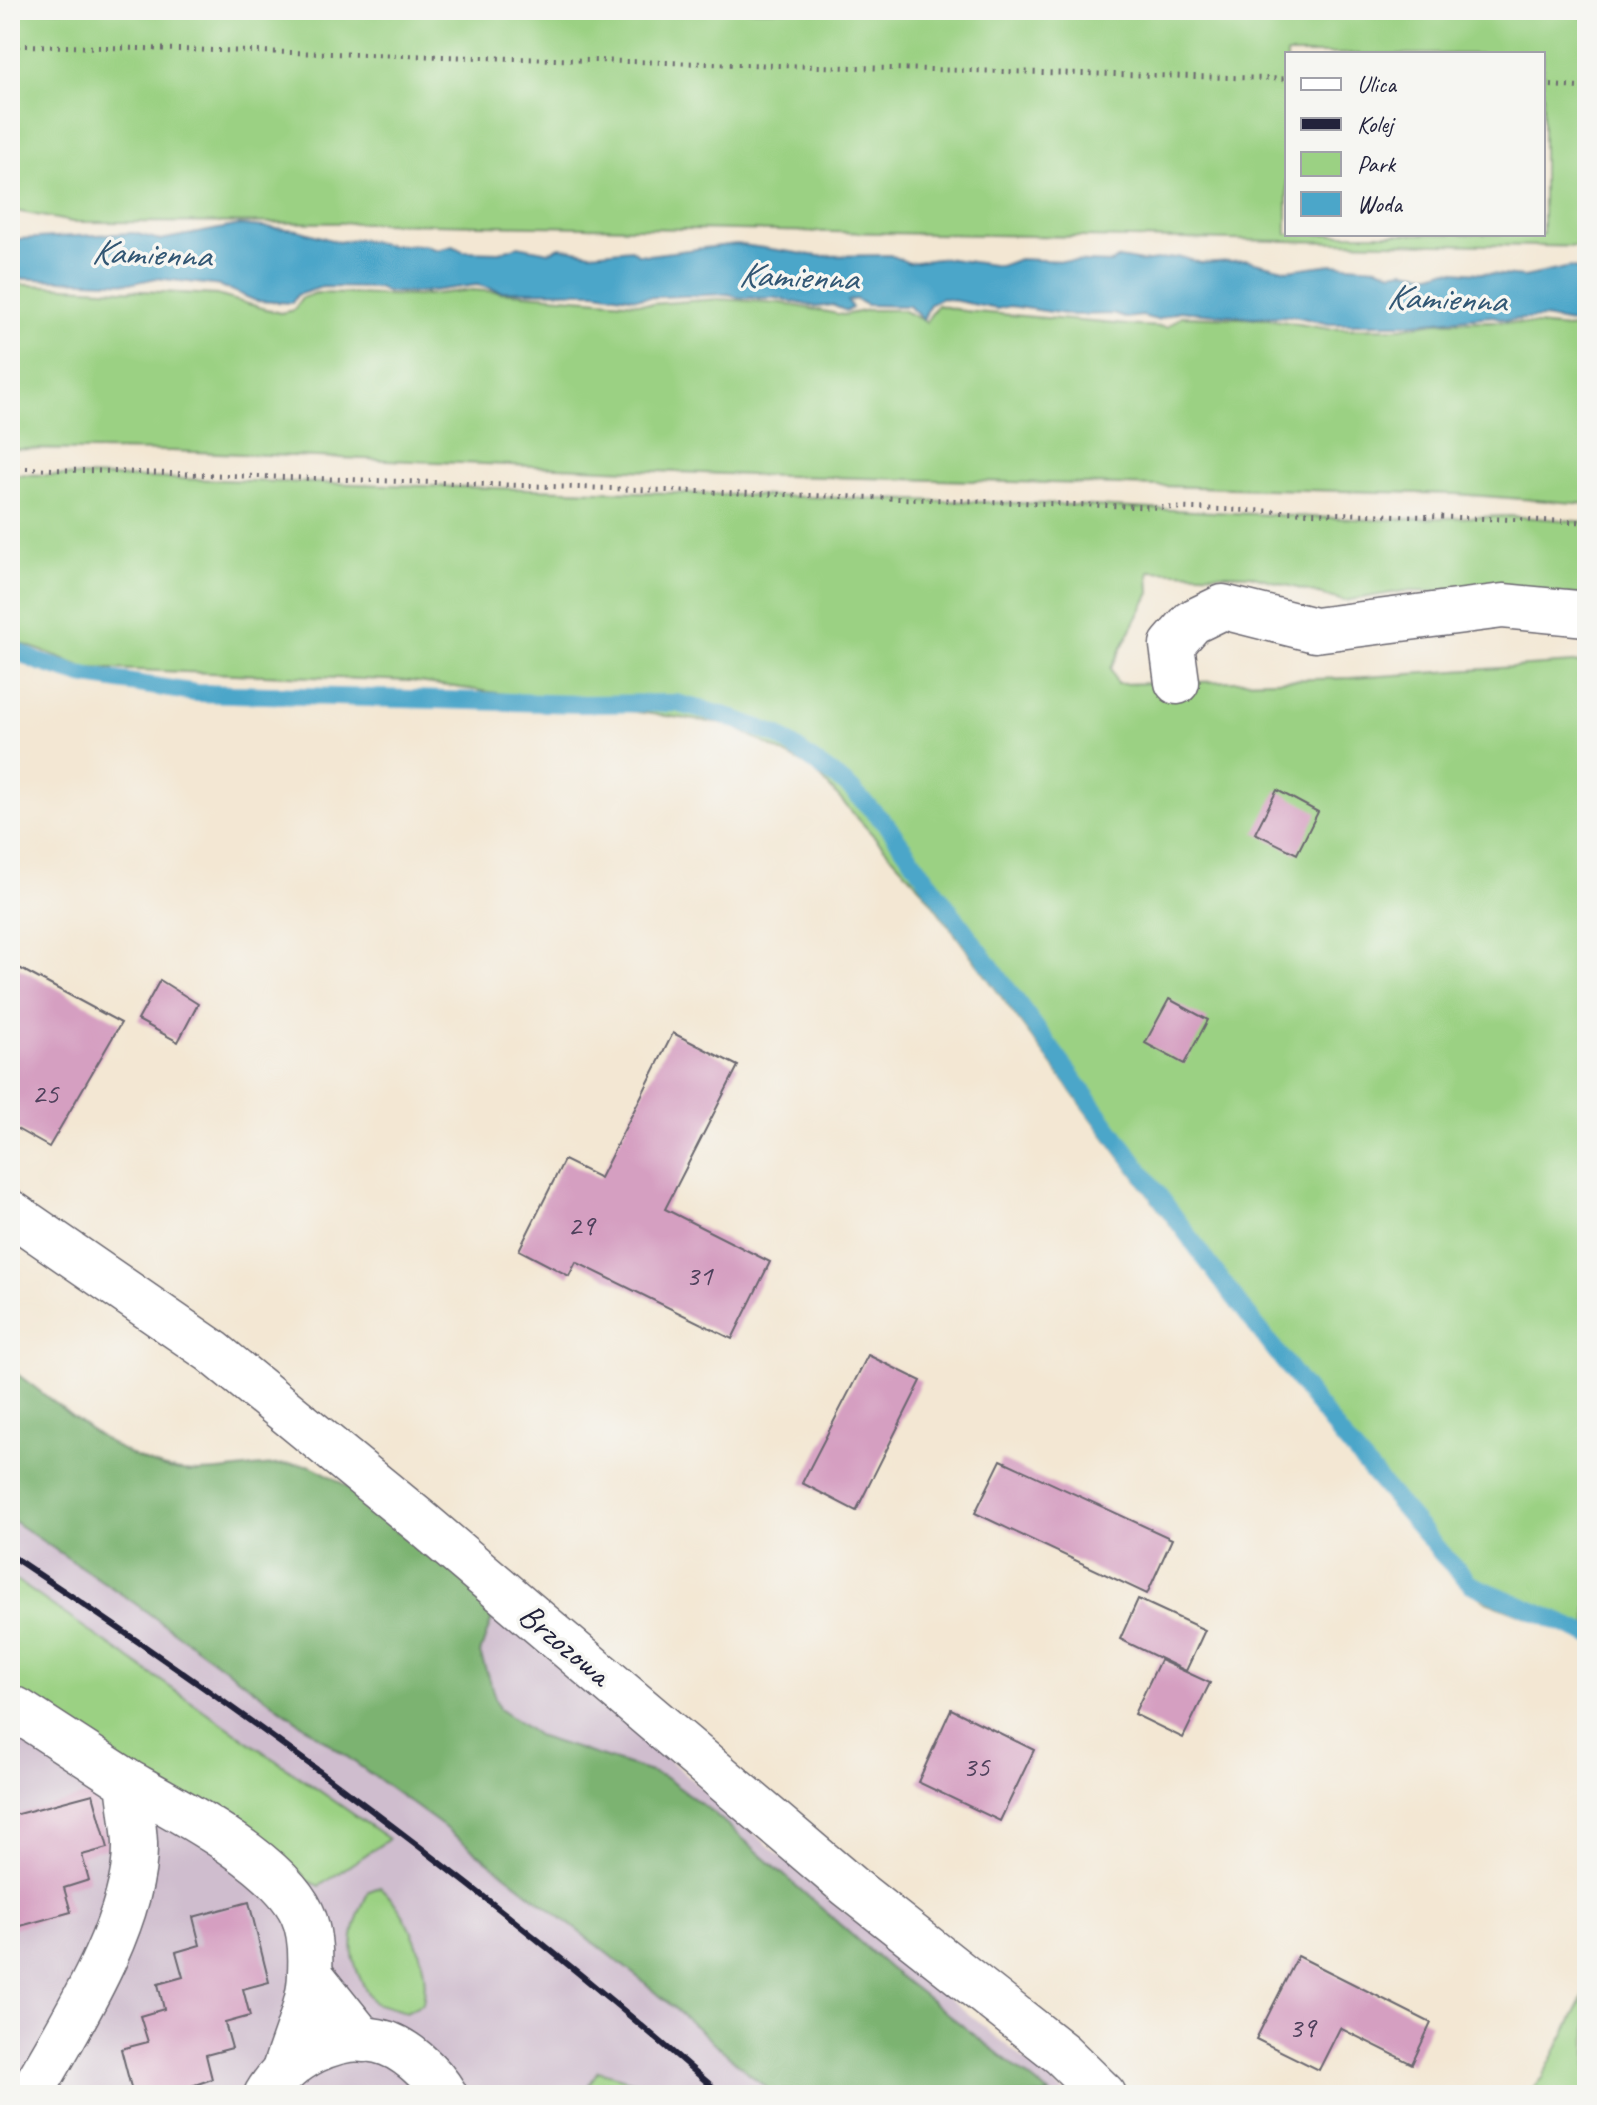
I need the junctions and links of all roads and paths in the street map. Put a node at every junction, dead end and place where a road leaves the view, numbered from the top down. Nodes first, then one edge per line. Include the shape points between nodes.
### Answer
1 (10, 45) edge
2 (1285, 79) edge
3 (1545, 85) edge
4 (1587, 88) edge
5 (10, 468) edge
6 (1587, 522) edge
7 (1587, 614) edge
8 (1177, 682) dead end
9 (10, 1212) edge
10 (12, 1713) edge
11 (128, 1782) junction
12 (311, 1975) junction
13 (363, 2040) junction
14 (275, 2081) edge
15 (30, 2095) edge
16 (446, 2095) edge
17 (1104, 2095) edge

1 - 2 path
3 - 4 path
5 - 6 path
7 - 8 street via 1503,606 1315,630 1223,607 1192,622 1172,645
9 - 17 street, Brzozowa via 213,1352 849,1886 1062,2054
10 - 11 street
11 - 12 street via 183,1811 284,1885 306,1924
11 - 15 street via 135,1845 125,1903 109,1950
12 - 13 street
12 - 14 street
13 - 14 street via 328,2046
13 - 16 street via 381,2041 406,2055

